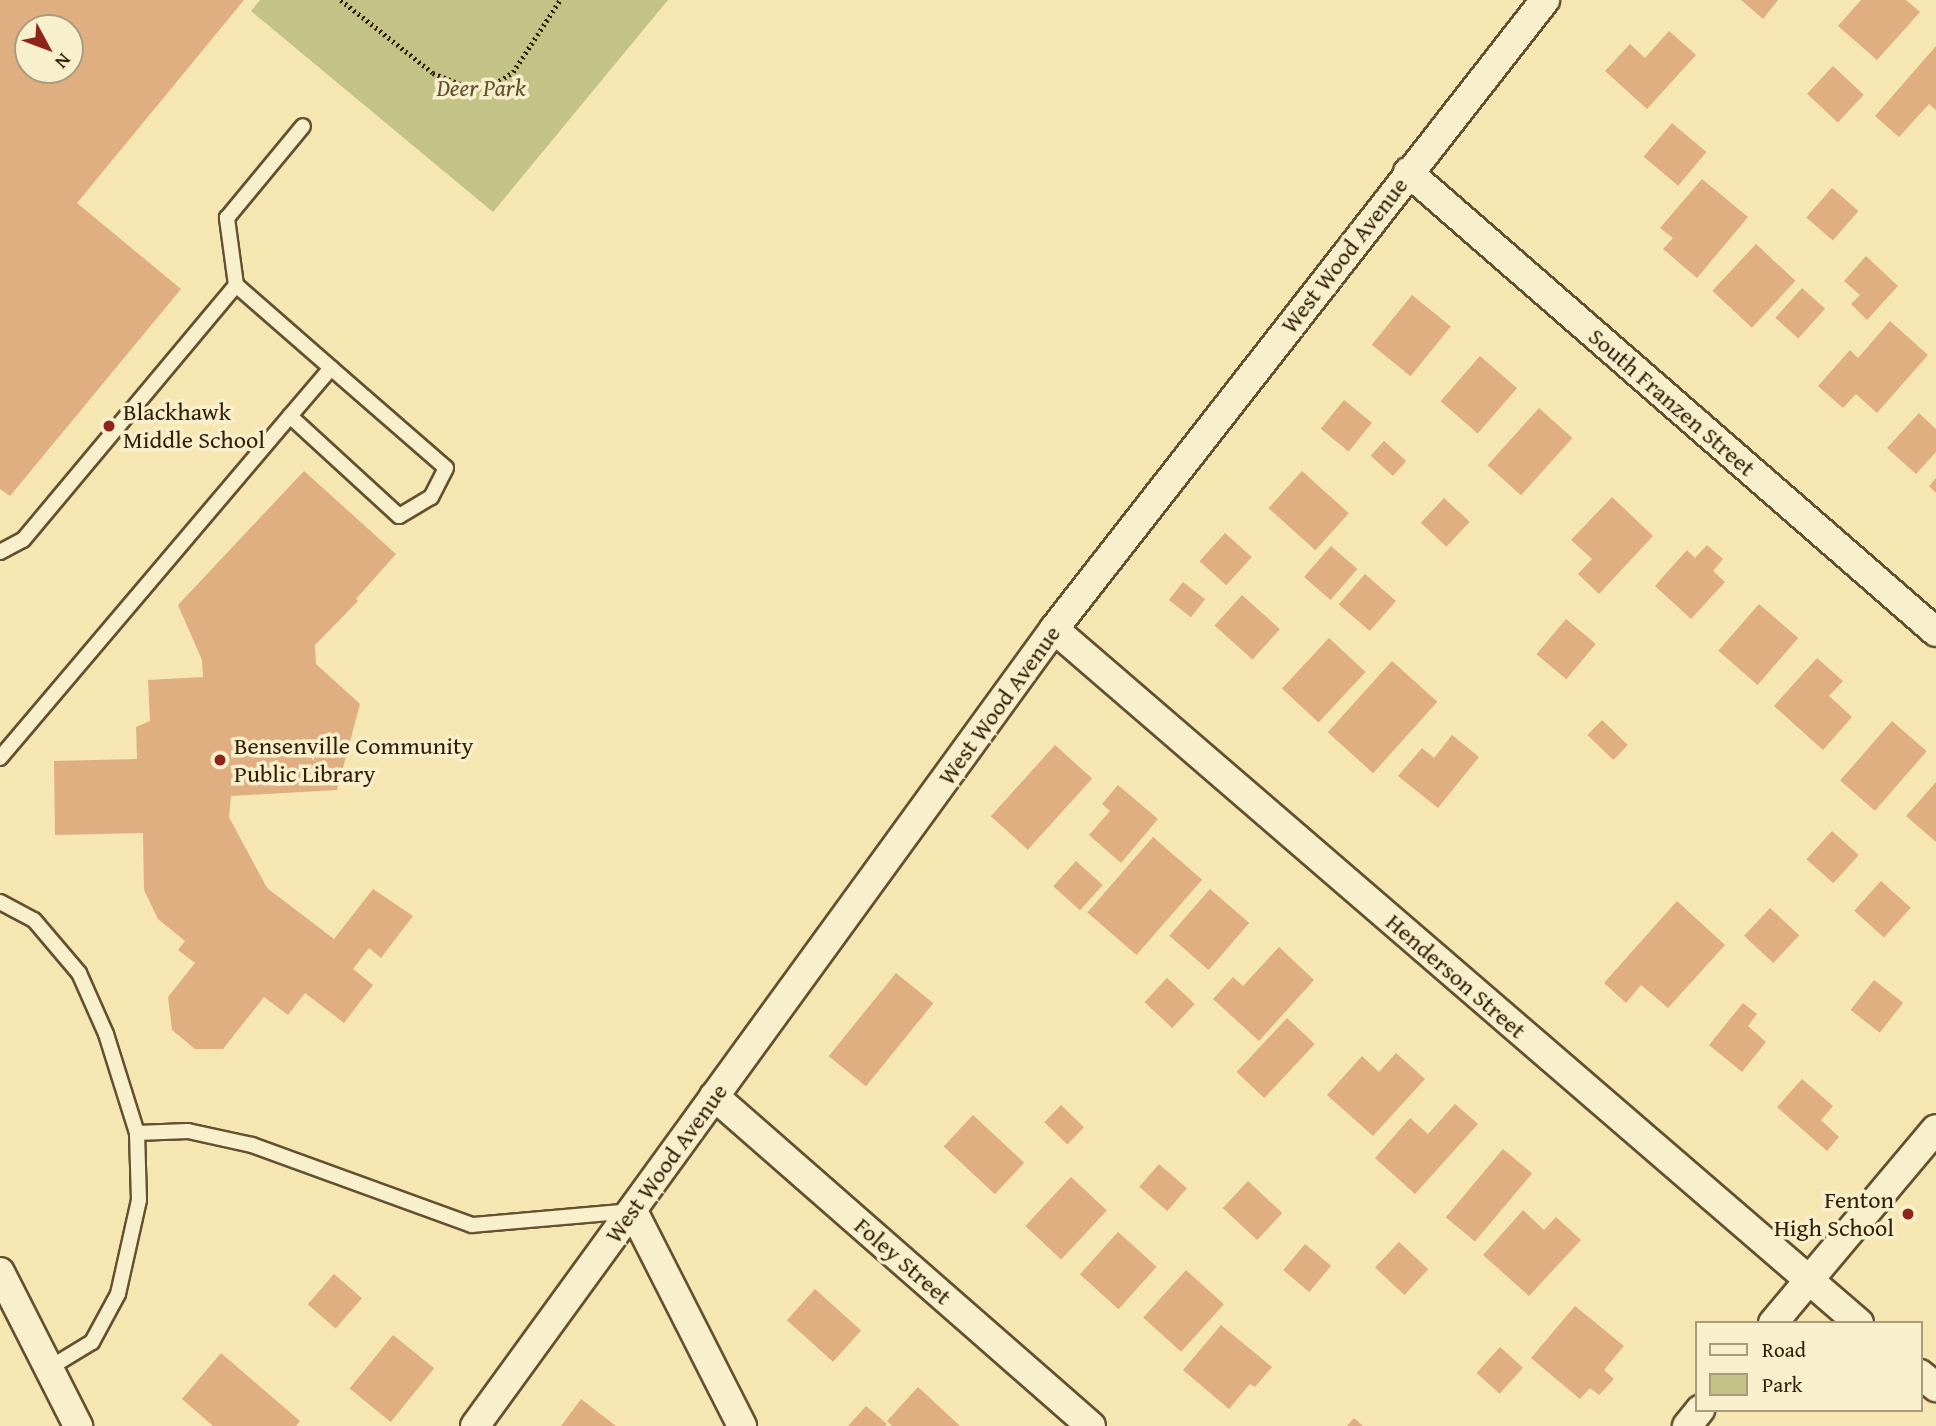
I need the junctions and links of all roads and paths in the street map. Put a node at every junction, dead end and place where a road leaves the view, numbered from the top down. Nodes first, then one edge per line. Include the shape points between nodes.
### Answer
1 (341, 0) edge
2 (560, 0) edge
3 (1545, 0) edge
4 (303, 126) dead end
5 (1408, 172) junction
6 (236, 285) junction
7 (331, 368) junction
8 (290, 416) junction
9 (0, 552) edge
10 (1054, 629) junction
11 (1936, 632) edge
12 (0, 758) edge
13 (0, 902) edge
14 (714, 1096) junction
15 (1936, 1129) edge
16 (137, 1133) junction
17 (633, 1211) junction
18 (0, 1272) edge
19 (1809, 1280) junction
20 (1775, 1321) edge
21 (1857, 1321) edge
22 (49, 1368) junction
23 (1922, 1376) edge
24 (1936, 1387) edge
25 (1698, 1412) edge
26 (78, 1426) edge
27 (475, 1426) edge
28 (742, 1426) edge
29 (1091, 1426) edge
30 (1686, 1426) edge

1 - 2 path via 433,73 466,86 490,87 513,72
3 - 5 street, West Wood Avenue
4 - 6 lane via 227,218
5 - 10 street, West Wood Avenue
5 - 11 street, South Franzen Street
6 - 7 lane
6 - 9 lane via 23,540
7 - 8 lane
7 - 8 lane via 446,468 431,498 399,516
8 - 12 lane
10 - 14 street, West Wood Avenue
10 - 19 street, Henderson Street
13 - 16 lane via 34,920 79,973 106,1034
14 - 17 street, West Wood Avenue
14 - 29 street, Foley Street
15 - 19 street
16 - 17 lane via 188,1131 252,1144 472,1225
16 - 22 lane via 139,1200 117,1294 92,1342
17 - 27 street, West Wood Avenue
17 - 28 street
18 - 22 street
19 - 20 street
19 - 21 street, Henderson Street
22 - 26 street
23 - 24 street
25 - 30 street

